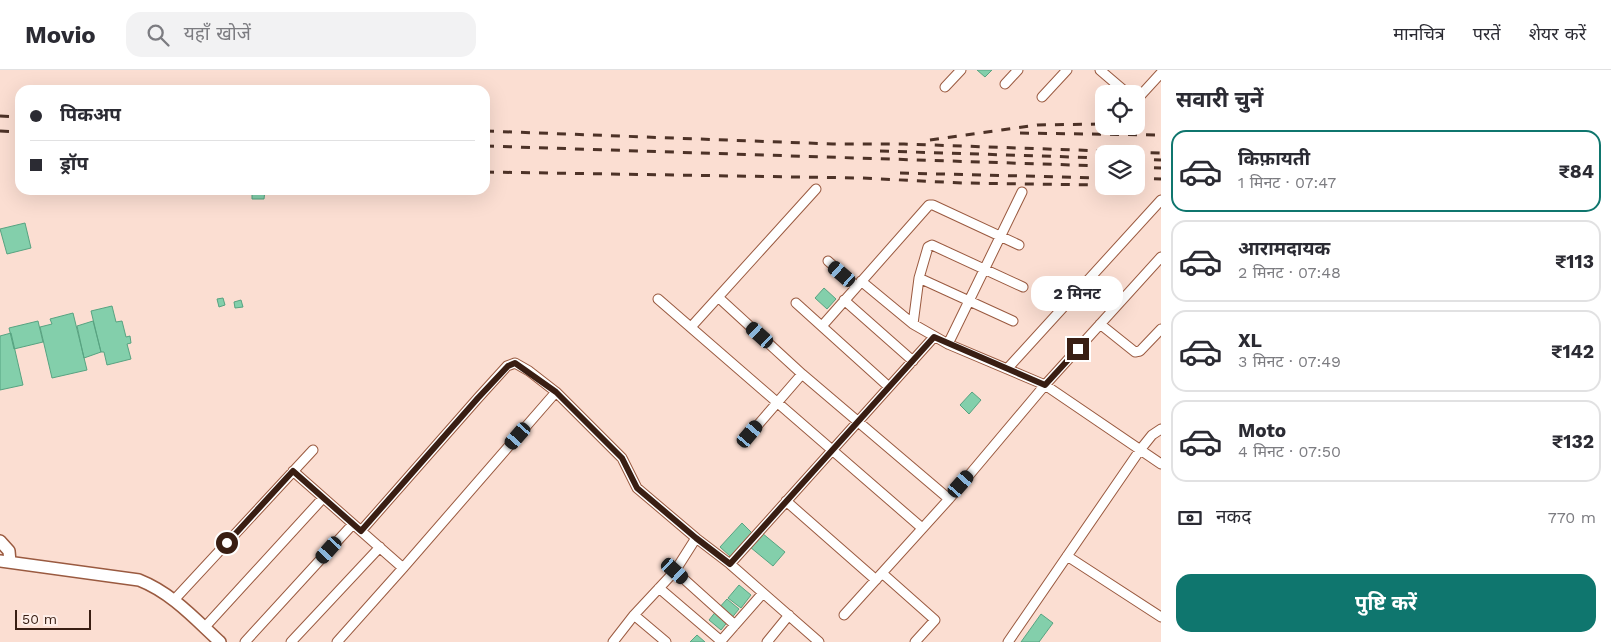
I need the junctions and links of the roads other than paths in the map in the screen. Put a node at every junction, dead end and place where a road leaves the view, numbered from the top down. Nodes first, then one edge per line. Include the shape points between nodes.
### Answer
1 (960, 70) edge
2 (1018, 70) edge
3 (1067, 70) edge
4 (1100, 70) edge
5 (1161, 72) edge
6 (1005, 84) dead end
7 (1118, 85) edge
8 (945, 87) dead end
9 (1145, 90) edge
10 (1042, 97) dead end
11 (816, 189) dead end
12 (1022, 192) dead end
13 (1161, 200) edge
14 (1000, 236) junction
15 (1019, 245) dead end
16 (1161, 257) edge
17 (828, 262) dead end
18 (985, 269) junction
19 (919, 278) junction
20 (859, 283) junction
21 (1023, 287) dead end
22 (718, 297) junction
23 (658, 298) dead end
24 (844, 300) junction
25 (970, 300) junction
26 (796, 303) dead end
27 (1013, 321) dead end
28 (913, 324) junction
29 (1100, 324) junction
30 (822, 326) junction
31 (691, 327) junction
32 (1161, 329) edge
33 (934, 337) junction
34 (948, 344) junction
35 (913, 360) junction
36 (1007, 369) junction
37 (802, 374) junction
38 (1045, 385) junction
39 (890, 387) junction
40 (556, 392) junction
41 (776, 402) junction
42 (858, 422) junction
43 (1161, 429) edge
44 (750, 434) dead end
45 (313, 450) dead end
46 (832, 450) junction
47 (1140, 450) junction
48 (1161, 464) edge
49 (293, 471) junction
50 (323, 498) junction
51 (949, 499) junction
52 (786, 501) junction
53 (353, 524) junction
54 (922, 528) junction
55 (361, 531) junction
56 (696, 538) junction
57 (0, 540) edge
58 (380, 547) junction
59 (1067, 556) junction
60 (5, 561) edge
61 (730, 564) junction
62 (403, 568) junction
63 (675, 571) junction
64 (882, 573) junction
65 (876, 580) junction
66 (659, 588) junction
67 (763, 593) junction
68 (174, 600) junction
69 (634, 615) junction
70 (844, 615) dead end
71 (789, 616) junction
72 (1161, 617) edge
73 (735, 625) junction
74 (204, 628) junction
75 (816, 641) edge
76 (220, 642) edge
77 (245, 642) edge
78 (291, 642) edge
79 (337, 642) edge
80 (614, 642) edge
81 (666, 642) edge
82 (721, 642) edge
83 (767, 642) edge
84 (915, 642) edge
85 (1008, 642) edge

1 - 8 street
2 - 6 street
3 - 10 street
4 - 7 street
5 - 9 street
11 - 22 street
12 - 14 street
13 - 36 street
14 - 15 street
14 - 18 street
14 - 20 street via 929,205
16 - 29 street
17 - 20 street
18 - 19 street via 932,245 928,248
18 - 21 street
18 - 25 street
19 - 25 street
19 - 28 street
20 - 24 street
20 - 28 street
22 - 31 street
22 - 37 street
23 - 31 street
24 - 30 street
24 - 35 street
25 - 27 street
25 - 34 street
26 - 30 street
28 - 33 street
29 - 32 street via 1135,352 1140,351
29 - 38 street
30 - 39 street
31 - 41 street
33 - 34 street
33 - 35 street
34 - 36 street
35 - 39 street
36 - 38 street
37 - 41 street
37 - 42 street
38 - 47 street
38 - 51 street
39 - 42 street
40 - 55 street via 522,366 510,364
40 - 56 street via 622,458 637,488
40 - 62 street
41 - 44 street
41 - 46 street
42 - 46 street
42 - 51 street
43 - 47 street
45 - 49 street
46 - 52 street
46 - 54 street
47 - 48 street
47 - 59 street
49 - 50 street
49 - 68 street
50 - 53 street
50 - 74 street
51 - 54 street
52 - 61 street
52 - 65 street
53 - 55 street
53 - 77 street
54 - 64 street
55 - 58 street
56 - 61 street
56 - 63 street
57 - 60 street via 8,551
58 - 62 street
58 - 78 street
59 - 72 street
59 - 85 street
60 - 68 street via 140,580
61 - 67 street
62 - 79 street
63 - 66 street
63 - 73 street
64 - 65 street
64 - 84 street via 935,620
65 - 70 street
66 - 69 street
66 - 82 street
67 - 71 street
67 - 73 street
68 - 74 street
69 - 80 street
69 - 81 street
71 - 75 street
71 - 83 street
73 - 82 street
74 - 76 street

